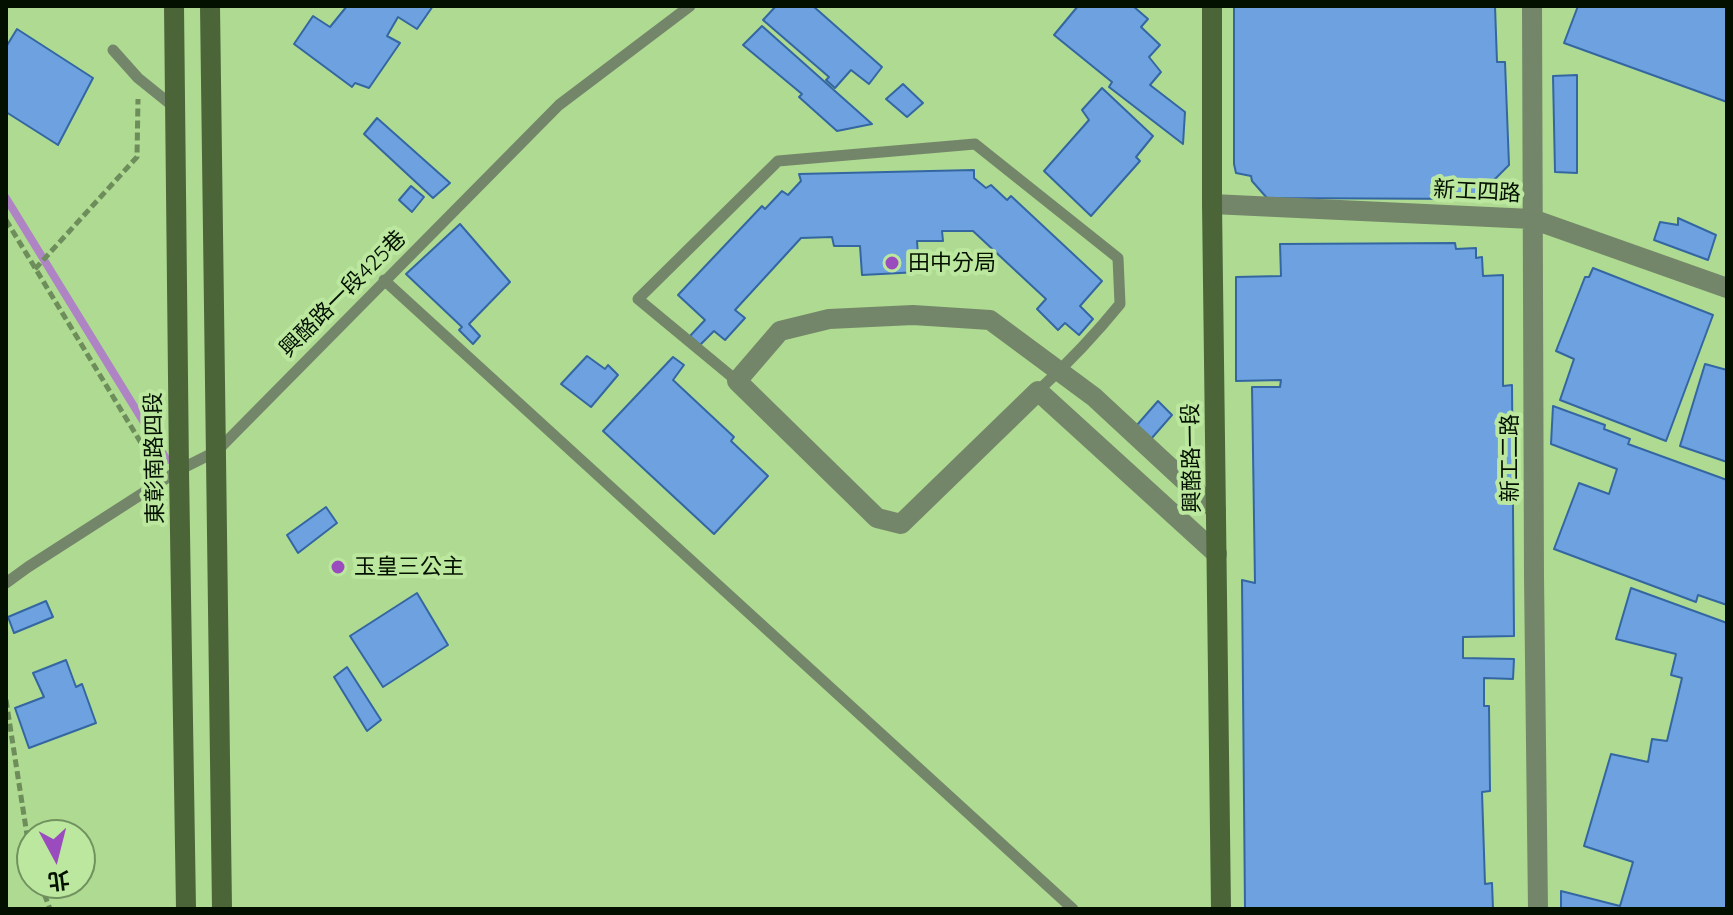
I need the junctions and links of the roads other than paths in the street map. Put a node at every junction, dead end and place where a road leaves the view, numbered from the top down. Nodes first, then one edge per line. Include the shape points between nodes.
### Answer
1 (174, 6) edge
2 (210, 6) edge
3 (690, 6) edge
4 (1212, 6) edge
5 (1532, 6) edge
6 (113, 50) dead end
7 (175, 107) junction
8 (1212, 204) junction
9 (1532, 219) junction
10 (384, 280) junction
11 (1727, 288) edge
12 (1059, 372) junction
13 (737, 381) junction
14 (1038, 391) junction
15 (217, 451) junction
16 (171, 475) junction
17 (1216, 510) junction
18 (1217, 554) junction
19 (6, 583) edge
20 (186, 909) edge
21 (222, 909) edge
22 (1073, 909) edge
23 (1221, 909) edge
24 (1538, 909) edge

1 - 7 street, 東彰南路四段
2 - 15 street
3 - 10 lane, 興酪路一段425巷 via 559,105
4 - 8 street, 興酪路一段
5 - 9 street, 新工二路
6 - 7 lane
7 - 16 street, 東彰南路四段
8 - 9 street, 新工四路
8 - 17 street, 興酪路一段
9 - 11 street, 新工四路
9 - 24 street, 新工二路
10 - 15 lane, 興酪路一段425巷
10 - 22 lane
12 - 13 street via 990,320 913,315 829,319 780,331
12 - 13 lane via 1120,304 1118,258 975,144 778,161 638,299
12 - 14 lane
12 - 17 street via 1094,397
13 - 14 street via 877,518 901,524
14 - 18 street
15 - 16 lane, 興酪路一段425巷
15 - 21 street
16 - 19 lane, 興酪路一段425巷
16 - 20 street, 東彰南路四段
17 - 18 street, 興酪路一段
18 - 23 street, 興酪路一段

